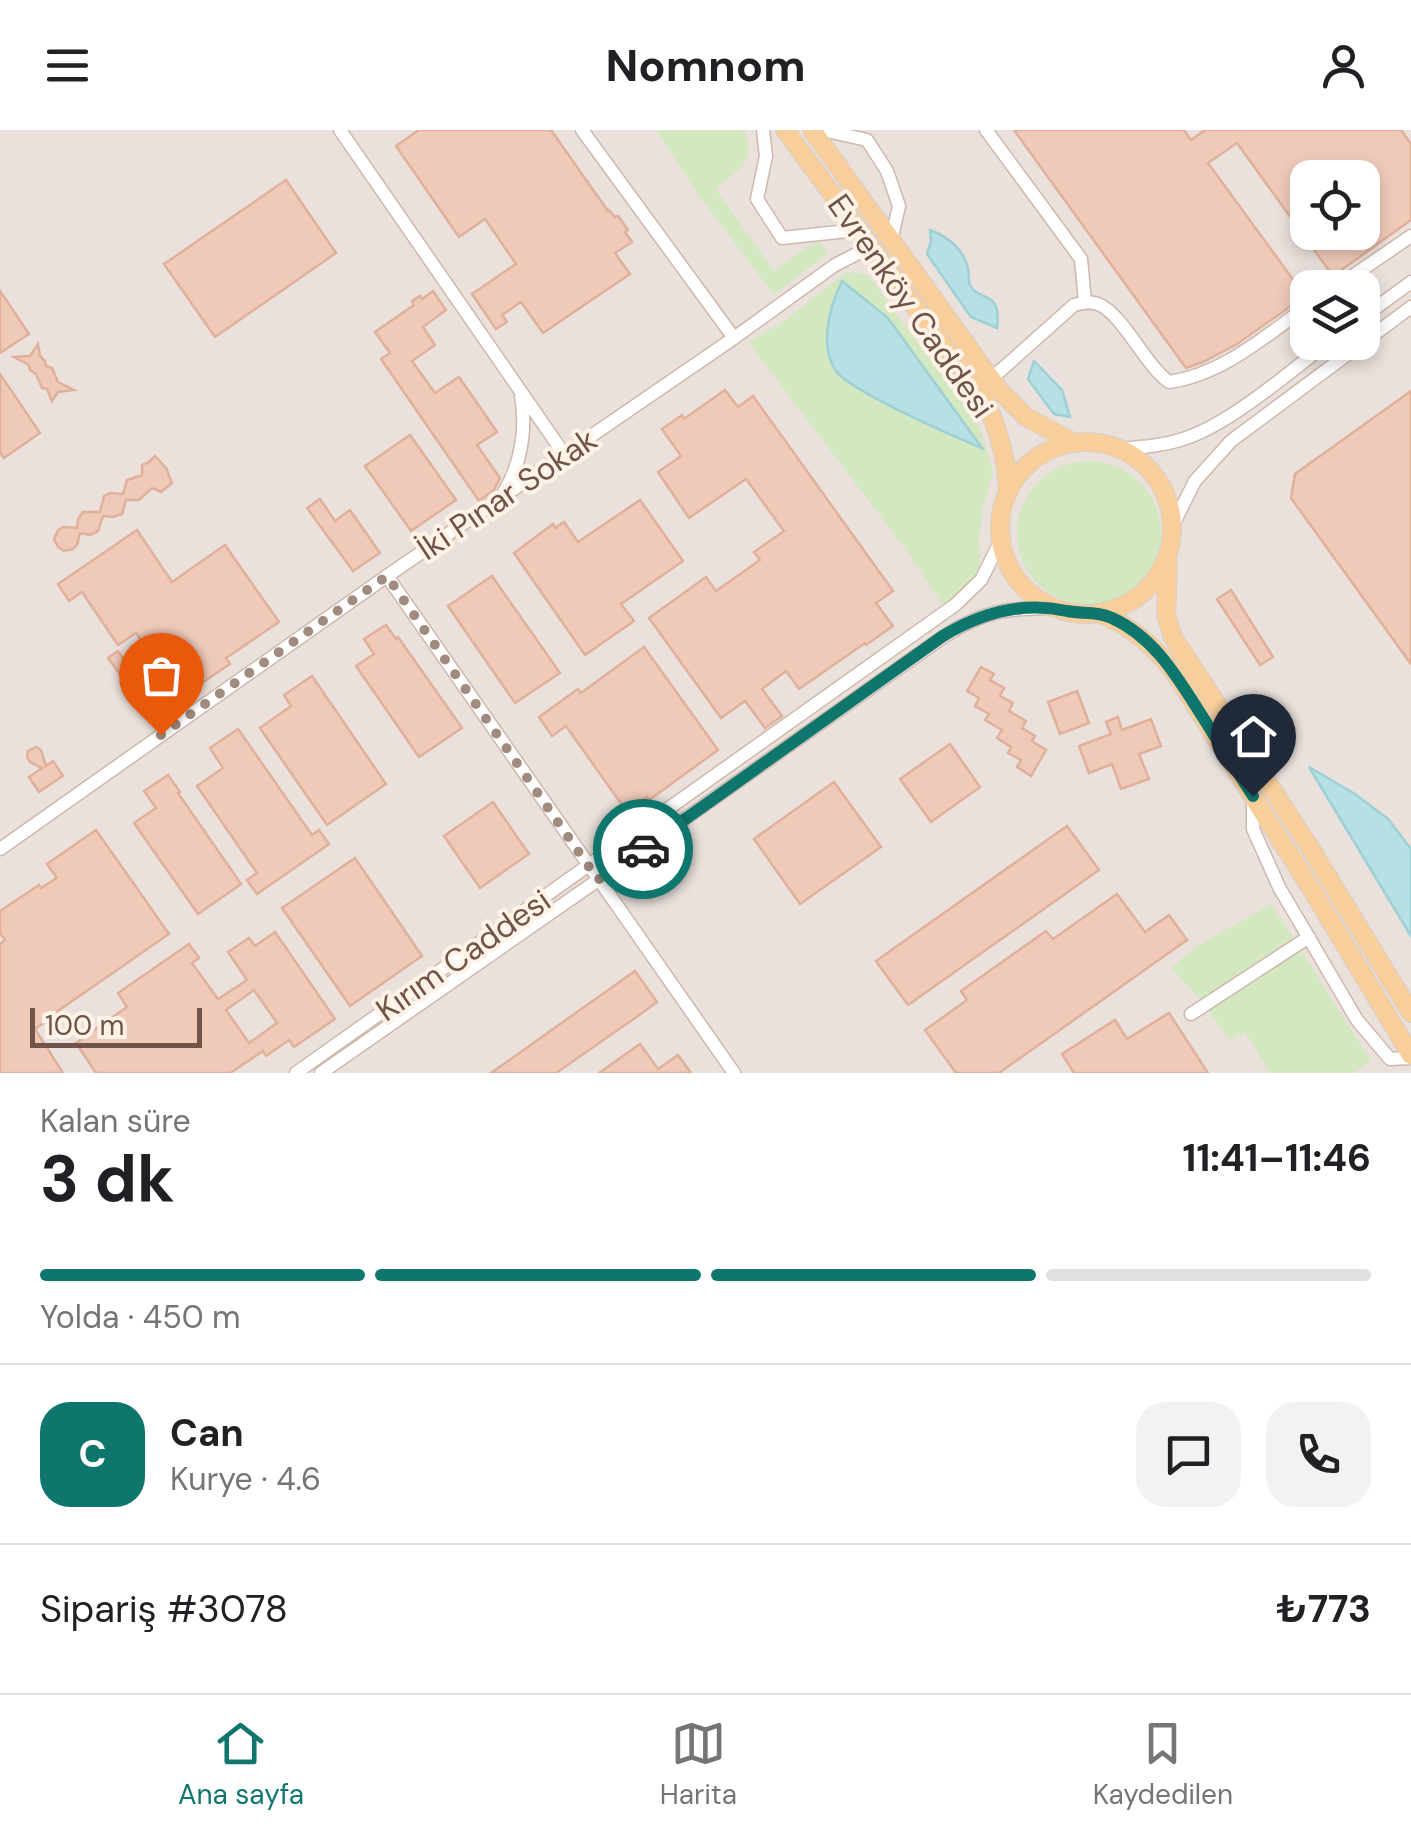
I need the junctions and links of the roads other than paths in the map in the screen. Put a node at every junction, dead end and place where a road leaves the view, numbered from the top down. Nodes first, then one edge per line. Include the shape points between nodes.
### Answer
1 (340, 130) edge
2 (582, 130) edge
3 (763, 130) edge
4 (785, 130) edge
5 (812, 130) edge
6 (822, 130) edge
7 (986, 130) edge
8 (857, 230) junction
9 (1411, 236) edge
10 (891, 241) junction
11 (870, 247) junction
12 (1361, 270) edge
13 (1411, 282) edge
14 (1085, 302) junction
15 (1380, 305) edge
16 (1411, 307) edge
17 (1290, 318) edge
18 (734, 338) junction
19 (1305, 360) edge
20 (991, 379) junction
21 (519, 389) junction
22 (1074, 443) junction
23 (1120, 449) junction
24 (564, 454) junction
25 (1008, 494) junction
26 (501, 497) junction
27 (1172, 527) junction
28 (1002, 540) junction
29 (1169, 552) junction
30 (387, 576) junction
31 (1056, 608) junction
32 (1098, 612) junction
33 (1253, 796) junction
34 (0, 849) edge
35 (589, 866) junction
36 (598, 880) junction
37 (1309, 938) junction
38 (1411, 1013) edge
39 (1191, 1014) dead end
40 (1411, 1056) edge
41 (296, 1073) edge
42 (321, 1073) edge
43 (734, 1073) edge

1 - 21 street
2 - 18 street
3 - 8 street via 766,156 757,199 782,238
4 - 8 main road, Evrenköy Caddesi
5 - 10 main road, Evrenköy Caddesi
6 - 10 street via 867,140 900,206
7 - 14 street via 1080,259
8 - 11 main road, Evrenköy Caddesi
9 - 12 street
10 - 20 main road, Evrenköy Caddesi
11 - 18 street, İki Pınar Sokak
11 - 25 main road, Evrenköy Caddesi via 986,404 1003,451
13 - 15 street
14 - 17 street via 1100,304 1114,317 1169,382 1219,367
14 - 20 street
16 - 27 street via 1231,441 1195,481
18 - 24 street, İki Pınar Sokak
19 - 23 street via 1205,429
20 - 22 main road, Evrenköy Caddesi via 1026,417
21 - 24 street
21 - 26 street via 521,444
22 - 23 main road
22 - 25 main road via 1034,460
23 - 27 main road via 1158,480
24 - 26 street, İki Pınar Sokak
25 - 28 main road
26 - 30 street, İki Pınar Sokak
27 - 29 main road
28 - 31 main road via 1016,576
28 - 35 street, Kırım Caddesi via 964,598
29 - 32 main road via 1142,593
29 - 38 main road via 1165,604 1173,637
30 - 34 street, İki Pınar Sokak
30 - 35 street
31 - 32 main road
31 - 36 street, Kırım Caddesi via 995,612 959,626
32 - 33 main road via 1157,650
33 - 37 street via 1253,829
33 - 40 main road
35 - 36 street
35 - 41 street, Kırım Caddesi
36 - 42 street, Kırım Caddesi
36 - 43 street
37 - 39 street
37 - 40 street via 1357,1020 1390,1060

